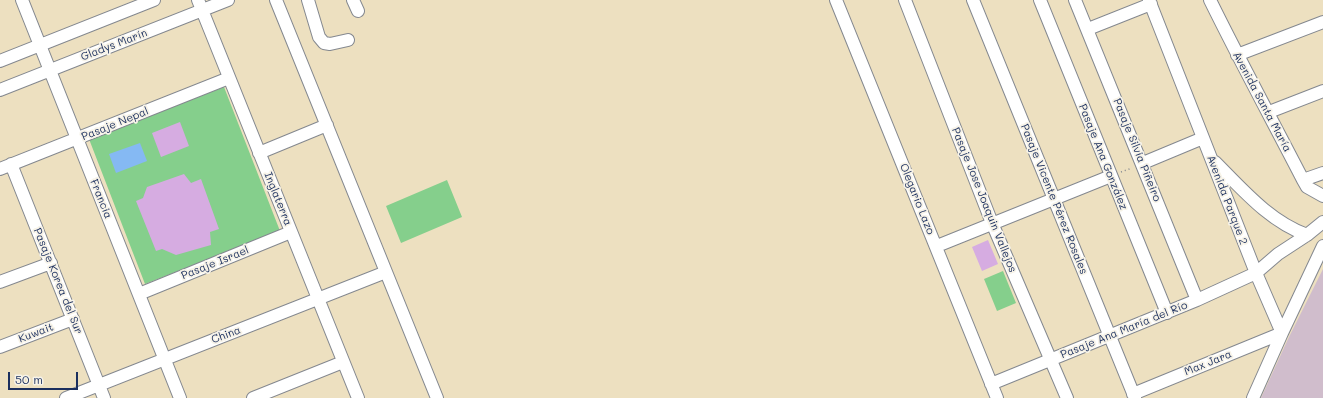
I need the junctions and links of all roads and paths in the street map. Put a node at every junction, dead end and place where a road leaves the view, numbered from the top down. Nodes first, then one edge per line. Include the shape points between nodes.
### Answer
1 (22, 0) edge
2 (154, 0) edge
3 (228, 0) edge
4 (276, 0) edge
5 (308, 0) edge
6 (836, 0) edge
7 (905, 0) edge
8 (973, 0) edge
9 (1040, 0) edge
10 (1075, 0) edge
11 (1210, 0) edge
12 (1150, 2) edge
13 (200, 5) edge
14 (1323, 22) edge
15 (1088, 29) junction
16 (348, 40) dead end
17 (40, 45) junction
18 (1237, 55) junction
19 (0, 61) edge
20 (50, 70) junction
21 (229, 78) junction
22 (0, 90) edge
23 (1323, 92) edge
24 (1269, 112) junction
25 (327, 125) junction
26 (77, 138) junction
27 (1203, 138) junction
28 (259, 153) junction
29 (1210, 157) junction
30 (1143, 163) junction
31 (6, 167) edge
32 (1323, 173) edge
33 (1111, 176) junction
34 (1303, 180) junction
35 (1323, 196) edge
36 (1054, 199) junction
37 (1323, 222) edge
38 (992, 223) junction
39 (291, 232) junction
40 (1307, 235) junction
41 (937, 246) junction
42 (1323, 246) edge
43 (50, 263) junction
44 (386, 272) junction
45 (1256, 273) junction
46 (0, 282) edge
47 (139, 294) junction
48 (318, 299) junction
49 (1197, 300) junction
50 (1167, 313) junction
51 (73, 319) junction
52 (1282, 333) junction
53 (1110, 336) junction
54 (0, 347) edge
55 (164, 359) junction
56 (1051, 360) junction
57 (343, 362) junction
58 (992, 384) junction
59 (99, 385) junction
60 (1134, 396) edge
61 (66, 398) edge
62 (104, 398) edge
63 (180, 398) edge
64 (253, 398) edge
65 (358, 398) edge
66 (437, 398) edge
67 (997, 398) edge
68 (1067, 398) edge
69 (1253, 398) edge

1 - 17 street, Francia
2 - 17 street
3 - 13 street, Gladys Marín
4 - 25 street
5 - 16 street via 319,37 324,43
6 - 41 street, Olegario Lazo
7 - 38 street, Pasaje Jose Joaquin Vallejos
8 - 36 street, Pasaje Vicente Pérez Rosales
9 - 33 street, Pasaje Ana González
10 - 15 street, Pasaje Silvia Piñeiro
11 - 18 street, Avenida Santa María
12 - 15 street
12 - 27 street, Avenida Parque 2
13 - 20 street, Gladys Marín
13 - 21 street, Inglaterra
14 - 18 street
15 - 30 street, Pasaje Silvia Piñeiro
17 - 19 street
17 - 20 street, Francia
18 - 24 street, Avenida Santa María
20 - 22 street, Gladys Marín
20 - 26 street, Francia
21 - 26 street, Pasaje Nepal
21 - 28 street, Inglaterra
23 - 24 street
24 - 34 street, Avenida Santa María
25 - 28 street
25 - 44 street
26 - 31 street, Pasaje Nepal
26 - 47 street, Francia
27 - 29 street, Avenida Parque 2
27 - 30 street
28 - 39 street, Inglaterra
29 - 40 street via 1251,199 1282,224
29 - 45 street, Avenida Parque 2
30 - 33 path
30 - 49 street, Pasaje Silvia Piñeiro
31 - 43 street, Pasaje Korea del Sur
32 - 34 street
33 - 36 street
33 - 50 street, Pasaje Ana González
34 - 35 street, Avenida Santa María via 1307,187
36 - 38 street
36 - 53 street, Pasaje Vicente Pérez Rosales
37 - 40 street, Pasaje Ana María del Río
38 - 41 street
38 - 56 street, Pasaje Jose Joaquin Vallejos
39 - 47 street, Pasaje Israel
39 - 48 street, Inglaterra
40 - 45 street, Pasaje Ana María del Río via 1282,251
41 - 58 street, Olegario Lazo
42 - 52 street
43 - 46 street
43 - 51 street, Pasaje Korea del Sur
44 - 48 street, China
44 - 66 street
45 - 49 street, Pasaje Ana María del Río
45 - 52 street, Avenida Parque 2
47 - 55 street, Francia
48 - 55 street, China
48 - 57 street, Inglaterra
49 - 50 street, Pasaje Ana María del Río
50 - 53 street, Pasaje Ana María del Río
51 - 54 street, Kuwait
51 - 59 street, Pasaje Korea del Sur
52 - 60 street, Max Jara
52 - 69 street
53 - 56 street, Pasaje Ana María del Río
53 - 60 street, Pasaje Vicente Pérez Rosales
55 - 59 street, China
55 - 63 street, Francia
56 - 58 street, Pasaje Ana María del Río
56 - 68 street, Pasaje Jose Joaquin Vallejos
57 - 64 street
57 - 65 street, Inglaterra
58 - 67 street, Olegario Lazo
59 - 61 street, China
59 - 62 street, Pasaje Korea del Sur

